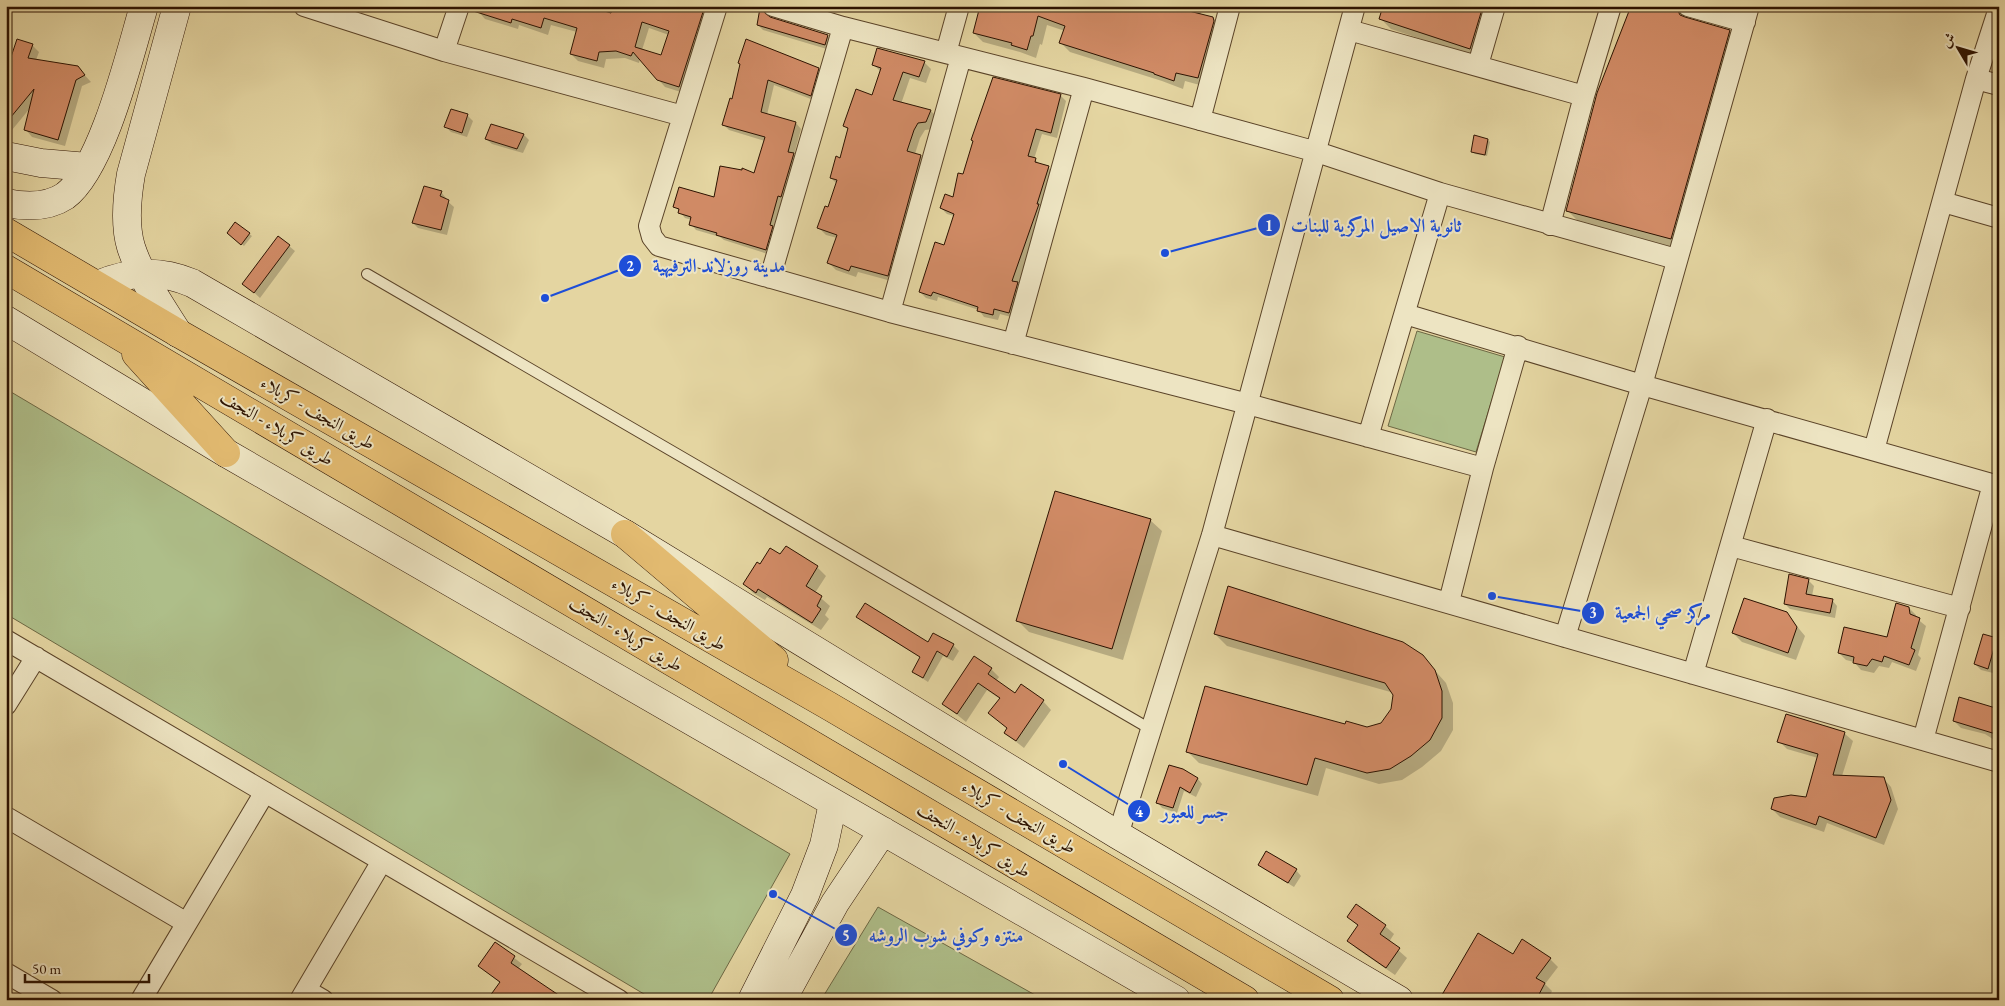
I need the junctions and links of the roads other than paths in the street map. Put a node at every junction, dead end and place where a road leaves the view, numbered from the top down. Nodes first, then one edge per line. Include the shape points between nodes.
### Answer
1 (144, 6) edge
2 (177, 6) edge
3 (304, 6) edge
4 (459, 6) edge
5 (717, 6) edge
6 (959, 6) edge
7 (1230, 6) edge
8 (1356, 6) edge
9 (1495, 6) edge
10 (1611, 6) edge
11 (1688, 6) edge
12 (779, 7) edge
13 (1999, 8) edge
14 (1747, 14) edge
15 (843, 27) junction
16 (1349, 30) junction
17 (444, 51) junction
18 (954, 55) junction
19 (1478, 65) junction
20 (1976, 79) junction
21 (1999, 85) edge
22 (1084, 88) junction
23 (1584, 96) junction
24 (683, 116) junction
25 (1200, 120) junction
26 (108, 126) junction
27 (140, 140) junction
28 (1317, 152) junction
29 (6, 156) edge
30 (88, 167) junction
31 (1440, 193) junction
32 (1943, 202) junction
33 (6, 203) edge
34 (1999, 218) edge
35 (1550, 225) junction
36 (6, 232) edge
37 (1676, 259) junction
38 (6, 269) edge
39 (142, 273) junction
40 (367, 274) dead end
41 (770, 278) junction
42 (97, 285) junction
43 (890, 312) junction
44 (1405, 314) junction
45 (6, 320) edge
46 (117, 333) junction
47 (178, 333) junction
48 (1013, 344) junction
49 (1518, 346) junction
50 (1642, 385) junction
51 (1248, 404) junction
52 (1767, 419) junction
53 (1368, 437) junction
54 (1874, 450) junction
55 (226, 452) junction
56 (1483, 468) junction
57 (1996, 485) edge
58 (625, 534) junction
59 (1212, 535) junction
60 (1731, 546) junction
61 (1449, 602) junction
62 (1960, 608) junction
63 (1565, 637) junction
64 (6, 640) edge
65 (36, 657) junction
66 (1692, 674) junction
67 (6, 705) edge
68 (829, 706) junction
69 (1152, 730) junction
70 (1923, 740) junction
71 (1999, 762) edge
72 (264, 792) junction
73 (833, 803) junction
74 (6, 818) edge
75 (883, 831) junction
76 (1118, 835) junction
77 (382, 861) junction
78 (805, 894) junction
79 (835, 903) junction
80 (185, 922) junction
81 (6, 973) edge
82 (303, 995) edge
83 (616, 999) edge
84 (52, 1000) edge
85 (141, 1000) edge
86 (323, 1000) edge
87 (752, 1000) edge
88 (782, 1000) edge
89 (1176, 1000) edge
90 (1244, 1000) edge
91 (1330, 1000) edge
92 (1400, 1000) edge

1 - 26 main road
2 - 27 main road
3 - 17 street
4 - 17 street
5 - 24 street
6 - 18 street
7 - 25 street
8 - 16 street
9 - 19 street
10 - 23 street
11 - 14 street
12 - 15 street
13 - 20 street
14 - 37 street
15 - 18 street
15 - 41 street
16 - 19 street
16 - 28 street
17 - 24 street
18 - 22 street
18 - 43 street
19 - 23 street
20 - 21 street
20 - 32 street
22 - 25 street
22 - 48 street
23 - 35 street
24 - 41 street via 650,221 652,237 659,246 670,250
25 - 28 street
26 - 27 main road via 106,134 114,147 128,150
26 - 30 main road
27 - 39 main road via 127,199 131,246
28 - 31 street
28 - 51 street
29 - 30 main road
30 - 33 main road via 78,184 47,204 28,207
31 - 35 street
31 - 44 street
32 - 34 street
32 - 54 street
35 - 37 street
36 - 42 highway, طريق النجف - کربلاء
37 - 50 street
38 - 46 highway, طريق کربلاء - النجف
39 - 42 main road
39 - 47 main road
39 - 58 main road via 175,276 192,282
40 - 69 lane
41 - 43 street
42 - 47 highway, طريق النجف - کربلاء
43 - 48 street
44 - 49 street
44 - 53 street
45 - 55 main road
46 - 55 highway
46 - 90 highway, طريق کربلاء - النجف
47 - 68 highway, طريق النجف - کربلاء
48 - 51 street
49 - 50 street
49 - 56 street
50 - 52 street
50 - 63 street
51 - 53 street
51 - 59 street
52 - 54 street
52 - 60 street
53 - 56 street
54 - 57 street
55 - 73 main road
56 - 61 street
57 - 62 street
58 - 68 highway
58 - 76 main road
59 - 61 street
59 - 69 street
60 - 62 street
60 - 66 street
61 - 63 street
62 - 70 street
63 - 66 street
64 - 65 street
65 - 67 street
65 - 72 street
66 - 70 street
68 - 91 highway, طريق النجف - کربلاء
69 - 76 street
70 - 71 street
72 - 77 street
72 - 80 street
73 - 75 main road
73 - 78 main road via 824,845
74 - 80 street
75 - 79 main road
75 - 89 main road
76 - 92 main road
77 - 82 street
77 - 83 street
78 - 79 main road via 819,886 833,895
78 - 87 main road
79 - 88 main road
80 - 85 street
81 - 84 street
82 - 86 street

